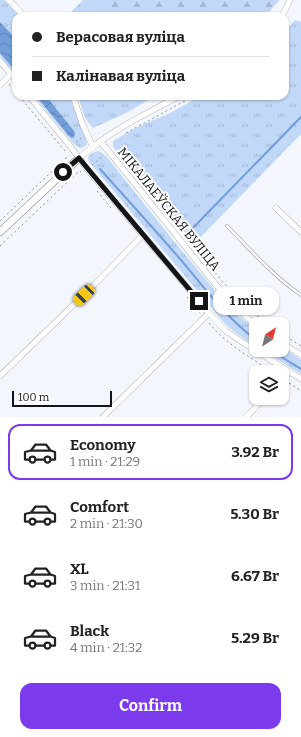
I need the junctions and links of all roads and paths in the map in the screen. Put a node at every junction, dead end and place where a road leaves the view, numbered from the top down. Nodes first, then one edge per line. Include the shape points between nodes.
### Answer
1 (9, 0) edge
2 (290, 0) edge
3 (20, 12) edge
4 (284, 12) edge
5 (0, 61) edge
6 (11, 74) joint
7 (0, 85) edge
8 (21, 100) edge
9 (32, 100) edge
10 (74, 100) edge
11 (172, 100) edge
12 (187, 100) edge
13 (125, 133) dead end
14 (100, 141) junction
15 (93, 147) junction
16 (65, 151) dead end
17 (108, 151) junction
18 (67, 157) dead end
19 (79, 158) junction
20 (88, 169) junction
21 (276, 208) dead end
22 (0, 221) edge
23 (227, 226) dead end
24 (0, 232) edge
25 (301, 232) edge
26 (143, 235) junction
27 (0, 246) edge
28 (212, 269) dead end
29 (301, 295) edge
30 (209, 313) junction
31 (257, 317) edge
32 (249, 319) edge
33 (289, 338) edge
34 (301, 346) edge
35 (289, 347) edge
36 (301, 355) edge
37 (290, 372) joint
38 (0, 376) edge
39 (301, 379) edge
40 (289, 384) edge
41 (301, 391) edge
42 (258, 405) edge
43 (103, 417) edge
44 (246, 417) edge

1 - 3 street
2 - 4 street
5 - 6 street
6 - 7 street
8 - 16 path
9 - 19 street
10 - 15 street
11 - 14 street
12 - 13 path
14 - 15 street
14 - 17 street, МІКАЛАЕЎСКАЯ ВУЛІЦА
15 - 19 street
17 - 20 path
17 - 32 street, МІКАЛАЕЎСКАЯ ВУЛІЦА via 222,293
18 - 22 path
19 - 20 street
19 - 24 street
20 - 26 street
20 - 27 path via 84,172 79,171
21 - 25 street
23 - 29 lane
26 - 30 street
26 - 38 street
28 - 31 path
30 - 37 street via 226,331
30 - 43 street
33 - 34 path
35 - 36 street
37 - 39 street
40 - 41 path
42 - 44 street

